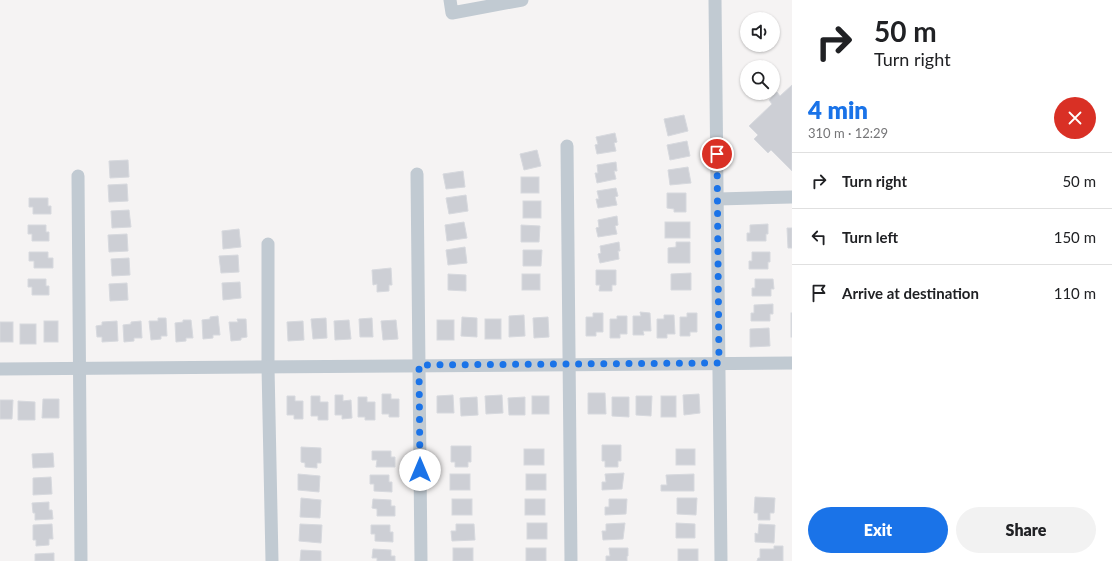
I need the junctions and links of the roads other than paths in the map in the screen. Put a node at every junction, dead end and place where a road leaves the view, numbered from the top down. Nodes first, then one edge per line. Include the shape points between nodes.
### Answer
1 (450, 0) edge
2 (522, 0) edge
3 (715, 0) edge
4 (567, 146) dead end
5 (417, 174) dead end
6 (78, 176) dead end
7 (792, 197) edge
8 (718, 200) junction
9 (268, 244) dead end
10 (719, 363) junction
11 (792, 363) edge
12 (568, 364) junction
13 (419, 365) junction
14 (268, 367) junction
15 (0, 369) edge
16 (79, 369) junction
17 (81, 561) edge
18 (272, 561) edge
19 (421, 561) edge
20 (571, 561) edge
21 (721, 561) edge

1 - 2 street via 452,13
3 - 8 street
4 - 12 street
5 - 13 street
6 - 16 street
7 - 8 street
8 - 10 street
9 - 14 street
10 - 11 street
10 - 12 street
10 - 21 street
12 - 13 street
12 - 20 street
13 - 14 street
13 - 19 street
14 - 16 street
14 - 18 street
15 - 16 street
16 - 17 street

